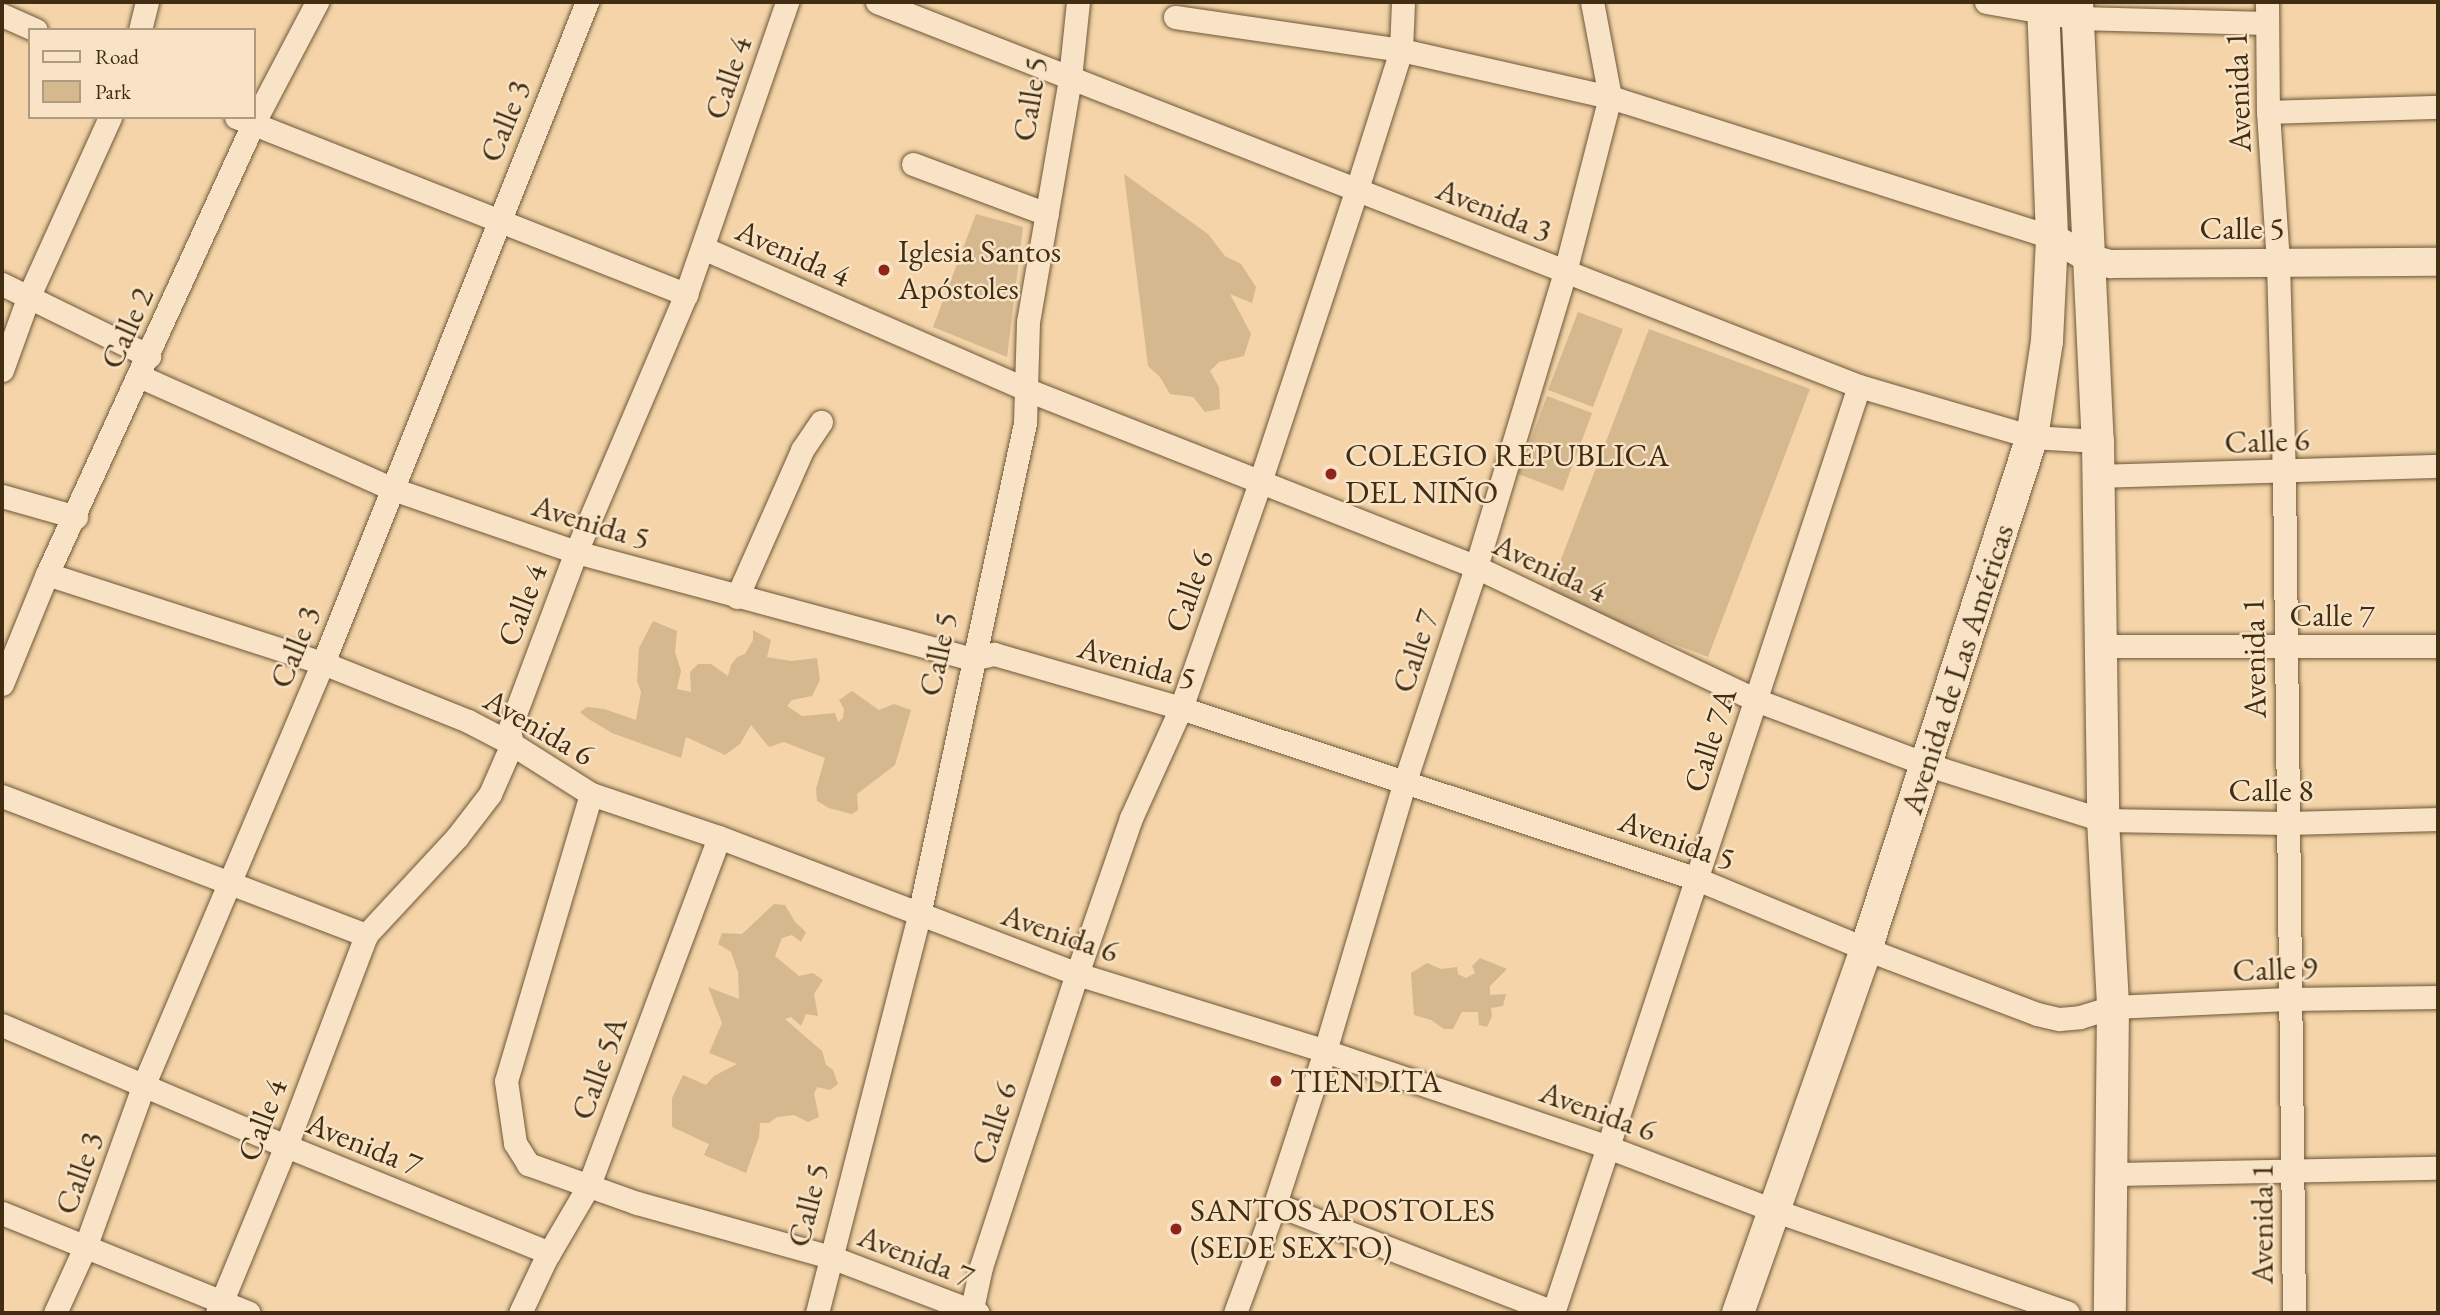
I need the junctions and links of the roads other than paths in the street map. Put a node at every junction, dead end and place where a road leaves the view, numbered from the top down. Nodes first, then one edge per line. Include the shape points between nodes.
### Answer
1 (147, 2) edge
2 (317, 2) edge
3 (587, 2) edge
4 (787, 2) edge
5 (877, 2) edge
6 (1078, 2) edge
7 (1403, 2) edge
8 (1592, 2) edge
9 (1986, 2) edge
10 (2043, 7) edge
11 (2077, 10) edge
12 (2267, 13) edge
13 (2, 15) edge
14 (1175, 17) dead end
15 (31, 28) edge
16 (141, 28) edge
17 (1401, 50) junction
18 (1070, 78) junction
19 (1610, 97) junction
20 (256, 103) edge
21 (2438, 107) edge
22 (2267, 112) junction
23 (109, 119) edge
24 (245, 121) edge
25 (914, 164) dead end
26 (1357, 189) junction
27 (1047, 214) junction
28 (498, 222) junction
29 (2052, 237) junction
30 (703, 248) junction
31 (2088, 258) junction
32 (2438, 262) edge
33 (2278, 263) junction
34 (1565, 272) junction
35 (2, 284) edge
36 (686, 294) junction
37 (28, 298) junction
38 (144, 366) junction
39 (2, 370) edge
40 (1859, 386) junction
41 (1026, 389) junction
42 (821, 422) dead end
43 (2032, 437) junction
44 (2098, 441) junction
45 (2438, 466) edge
46 (2284, 472) junction
47 (2098, 476) junction
48 (1261, 482) junction
49 (393, 489) junction
50 (2, 496) edge
51 (76, 517) junction
52 (576, 552) junction
53 (1476, 567) junction
54 (47, 574) junction
55 (737, 597) junction
56 (2100, 646) junction
57 (2284, 646) junction
58 (2438, 646) edge
59 (972, 659) junction
60 (323, 663) junction
61 (2, 684) edge
62 (1756, 700) junction
63 (1181, 708) junction
64 (512, 744) junction
65 (1926, 764) junction
66 (1405, 781) junction
67 (591, 793) junction
68 (2, 796) edge
69 (2438, 819) edge
70 (2103, 820) junction
71 (2288, 823) junction
72 (719, 837) junction
73 (1697, 879) junction
74 (231, 882) junction
75 (919, 915) junction
76 (366, 934) junction
77 (1866, 949) junction
78 (1077, 974) junction
79 (2438, 998) edge
80 (2288, 999) junction
81 (2113, 1007) junction
82 (2, 1025) edge
83 (1325, 1051) junction
84 (145, 1084) junction
85 (286, 1146) junction
86 (1608, 1147) junction
87 (2438, 1167) edge
88 (2293, 1169) junction
89 (2114, 1174) junction
90 (589, 1185) junction
91 (1275, 1204) junction
92 (1773, 1210) junction
93 (2, 1213) edge
94 (86, 1245) junction
95 (549, 1253) junction
96 (831, 1257) junction
97 (219, 1307) edge
98 (974, 1312) edge
99 (55, 1313) edge
100 (249, 1313) edge
101 (520, 1313) edge
102 (817, 1313) edge
103 (1235, 1313) edge
104 (1554, 1313) edge
105 (1738, 1313) edge
106 (2068, 1313) edge
107 (2110, 1313) edge
108 (2294, 1313) edge

1 - 16 street
2 - 20 street, Calle 2
3 - 28 street, Calle 3
4 - 30 street, Calle 4
5 - 18 street, Avenida 3
6 - 18 street, Calle 5
7 - 17 street, Calle 6
8 - 19 street, Calle 7
9 - 10 street
10 - 11 street
10 - 29 main road, Avenida de Las Américas
11 - 12 street
11 - 31 main road
12 - 22 street, Avenida 1
13 - 15 street
14 - 17 street
17 - 19 street
17 - 26 street, Calle 6
18 - 26 street, Avenida 3
18 - 27 street, Calle 5
19 - 29 street
19 - 34 street, Calle 7
21 - 22 street
22 - 33 street, Avenida 1
23 - 37 street
24 - 28 street
24 - 38 street, Calle 2
25 - 27 street
26 - 34 street, Avenida 3
26 - 48 street, Calle 6
27 - 41 street, Calle 5 via 1028,322
28 - 36 street
28 - 49 street, Calle 3
29 - 31 street, Calle 5
29 - 43 main road, Avenida de Las Américas via 2047,341
30 - 36 street, Calle 4
30 - 41 street, Avenida 4
31 - 33 street, Calle 5 via 2111,264
31 - 44 main road
32 - 33 street, Calle 5
33 - 46 street, Avenida 1
34 - 40 street, Avenida 3
34 - 53 street, Calle 7
35 - 37 street, Avenida 5
36 - 52 street, Calle 4
37 - 38 street, Avenida 5
37 - 39 street
38 - 49 street, Avenida 5
38 - 51 street, Calle 2
40 - 43 street, Avenida 3
40 - 62 street, Calle 7A
41 - 48 street, Avenida 4
41 - 59 street, Calle 5 via 1025,423
42 - 55 street via 802,450
43 - 44 street, Avenida 3
43 - 65 main road, Avenida de Las Américas
44 - 47 main road
45 - 46 street, Calle 6
46 - 47 street, Calle 6
46 - 57 street, Avenida 1
47 - 56 main road
48 - 53 street, Avenida 4
48 - 63 street, Calle 6
49 - 52 street, Avenida 5
49 - 60 street, Calle 3
50 - 51 street
51 - 54 street, Calle 2
52 - 55 street, Avenida 5
52 - 64 street, Calle 4 via 509,730
53 - 62 street, Avenida 4
53 - 66 street, Calle 7
54 - 60 street, Avenida 6
54 - 61 street, Calle 2
55 - 59 street, Avenida 5
56 - 57 street, Calle 7
56 - 70 main road
57 - 58 street, Calle 7
57 - 71 street, Avenida 1
59 - 63 street, Avenida 5 via 994,654
59 - 75 street, Calle 5
60 - 64 street, Avenida 6 via 468,721
60 - 74 street, Calle 3
62 - 65 street, Avenida 4
62 - 73 street, Calle 7A
63 - 66 street, Avenida 5
63 - 78 street, Calle 6 via 1131,818
64 - 67 street, Avenida 6
64 - 76 street, Calle 4 via 490,794
65 - 70 street, Avenida 4
65 - 77 main road, Avenida de Las Américas
66 - 73 street, Avenida 5
66 - 83 street, Calle 7
67 - 72 street, Avenida 6
67 - 90 street, Avenida 7 via 506,1081 515,1143 528,1164
68 - 74 street
69 - 71 street, Calle 8
70 - 71 street, Calle 8
70 - 81 main road
71 - 80 street, Avenida 1
72 - 75 street, Avenida 6
72 - 90 street, Calle 5A
73 - 77 street, Avenida 5
73 - 86 street, Calle 7A
74 - 76 street
74 - 84 street, Calle 3
75 - 78 street, Avenida 6
75 - 96 street, Calle 5
76 - 85 street, Calle 4
77 - 81 street, Avenida 5 via 2059,1019
77 - 92 main road, Avenida de Las Américas
78 - 83 street, Avenida 6
78 - 98 street, Calle 6 via 981,1266
79 - 80 street, Calle 9
80 - 81 street, Calle 9
80 - 88 street, Avenida 1
81 - 89 main road
82 - 84 street, Avenida 7
83 - 86 street, Avenida 6
83 - 91 street, Calle 7
84 - 85 street, Avenida 7
84 - 94 street, Calle 3
85 - 95 street, Avenida 7
85 - 97 street, Calle 4
86 - 92 street, Avenida 6
86 - 104 street, Calle 7A
87 - 88 street
88 - 89 street
88 - 108 street, Avenida 1
89 - 107 main road
90 - 95 street, Calle 5A
90 - 96 street, Avenida 7
91 - 103 street, Calle 7
91 - 104 street
92 - 105 main road, Avenida de Las Américas
92 - 106 street, Avenida 6
93 - 94 street
94 - 97 street
94 - 99 street, Calle 3
95 - 101 street, Calle 5A
96 - 98 street, Avenida 7
96 - 102 street, Calle 5
97 - 100 street

